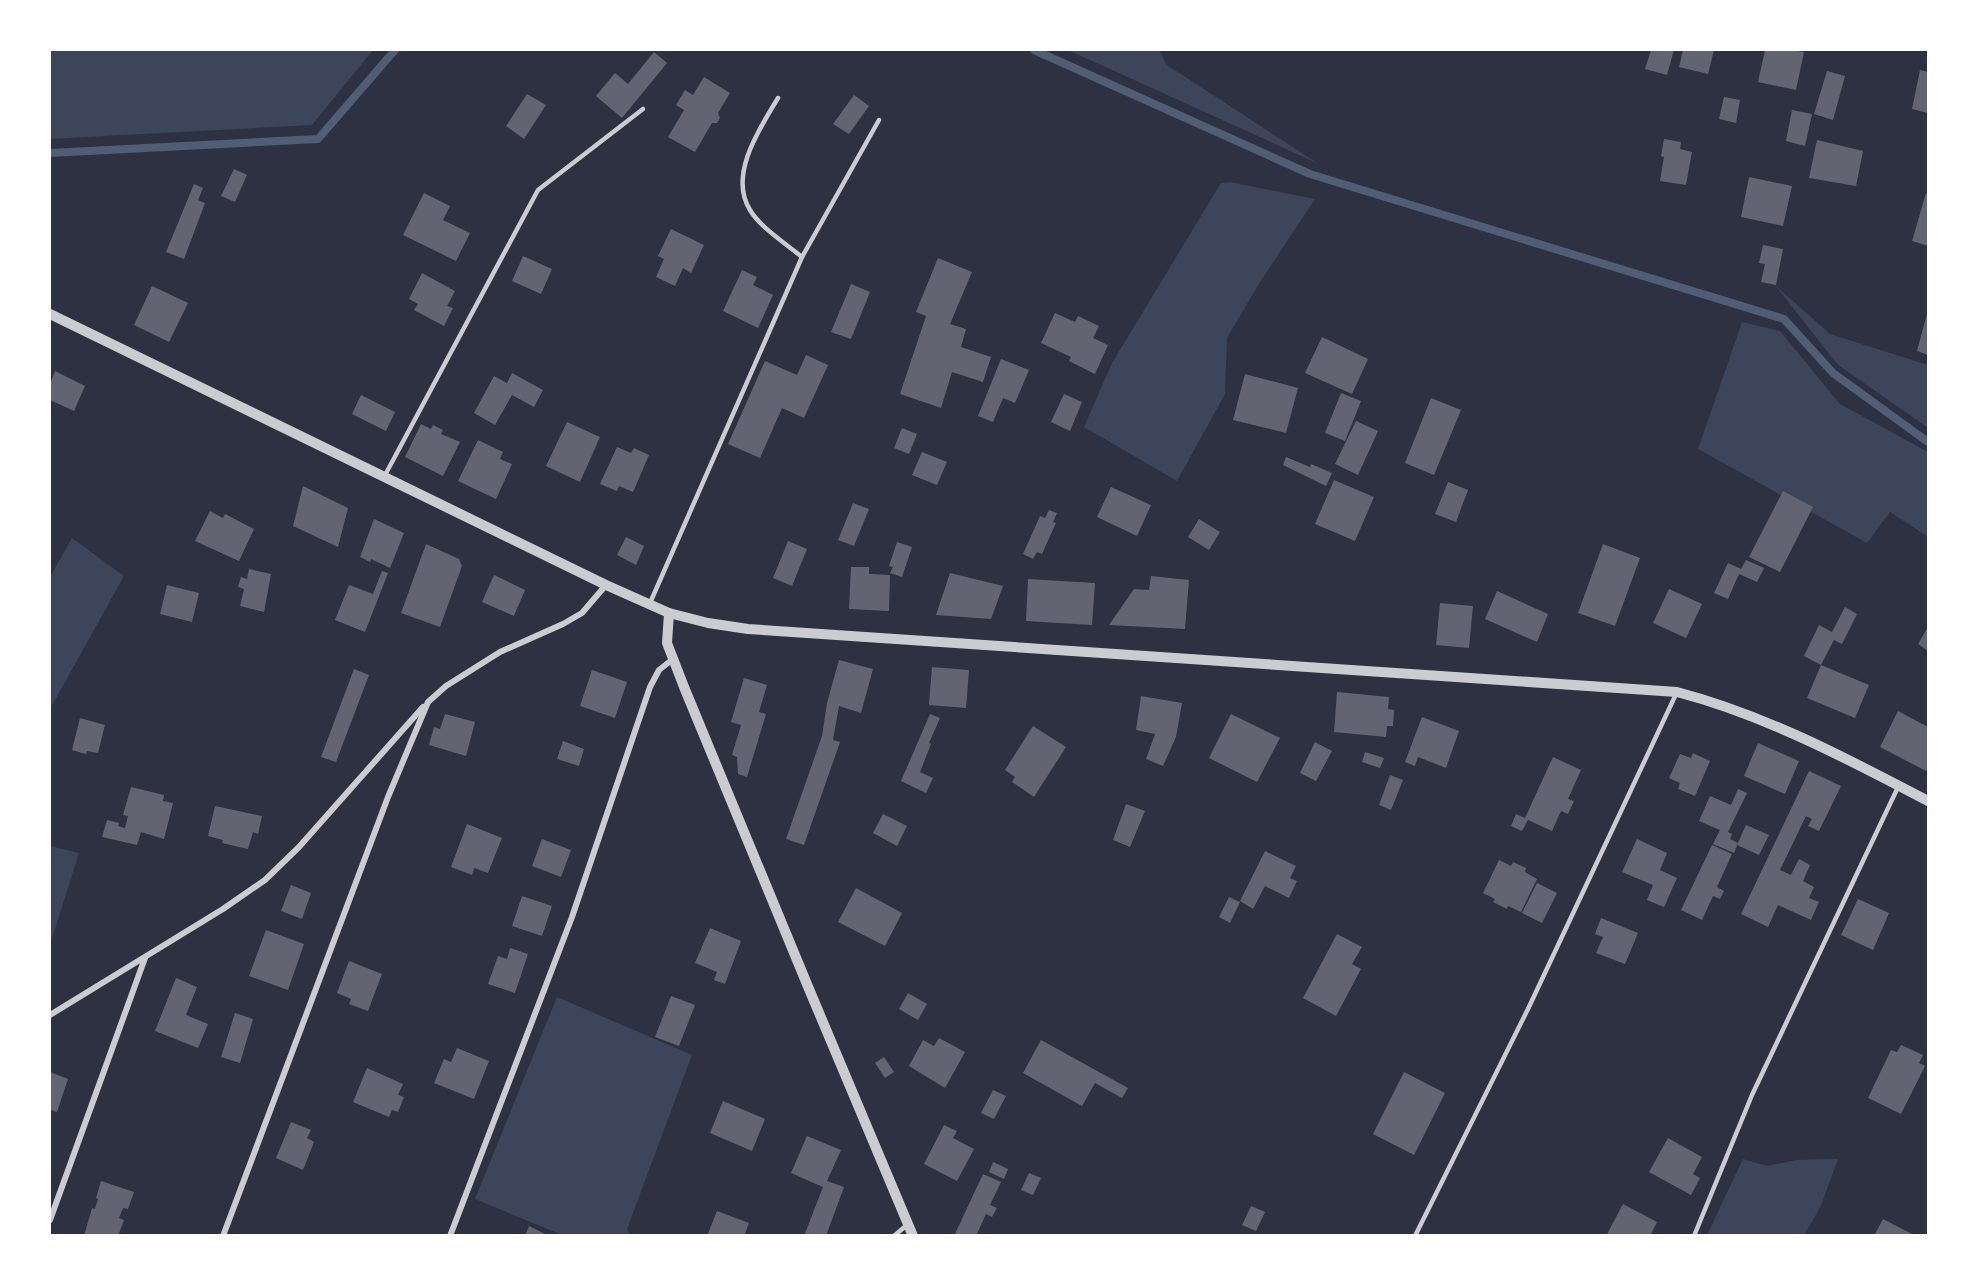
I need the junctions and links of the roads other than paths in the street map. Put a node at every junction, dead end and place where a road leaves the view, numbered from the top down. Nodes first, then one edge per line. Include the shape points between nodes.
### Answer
1 (778, 98) dead end
2 (643, 109) dead end
3 (879, 120) dead end
4 (802, 257) junction
5 (50, 314) edge
6 (384, 477) junction
7 (606, 585) junction
8 (649, 606) junction
9 (669, 613) junction
10 (673, 659) junction
11 (1677, 692) junction
12 (428, 702) junction
13 (1899, 785) junction
14 (1929, 801) edge
15 (145, 957) junction
16 (50, 1015) edge
17 (50, 1220) edge
18 (908, 1224) junction
19 (223, 1236) edge
20 (450, 1236) edge
21 (894, 1236) edge
22 (913, 1236) edge
23 (1415, 1236) edge
24 (1694, 1236) edge

1 - 4 lane via 753,142 743,177 743,195 758,220
2 - 6 lane via 538,190
3 - 4 lane
4 - 8 lane
5 - 6 street
6 - 7 street
7 - 8 street
7 - 12 street via 582,613 500,652
8 - 9 street
9 - 10 street via 666,636
9 - 11 street via 748,629
10 - 18 street
10 - 20 street via 658,670 650,687 572,916
11 - 13 street via 1768,723
11 - 23 lane via 1528,1009
12 - 15 street via 266,880
12 - 19 street via 388,797
13 - 14 street
13 - 24 lane via 1752,1095
15 - 16 street
15 - 17 street
18 - 21 lane
18 - 22 street

